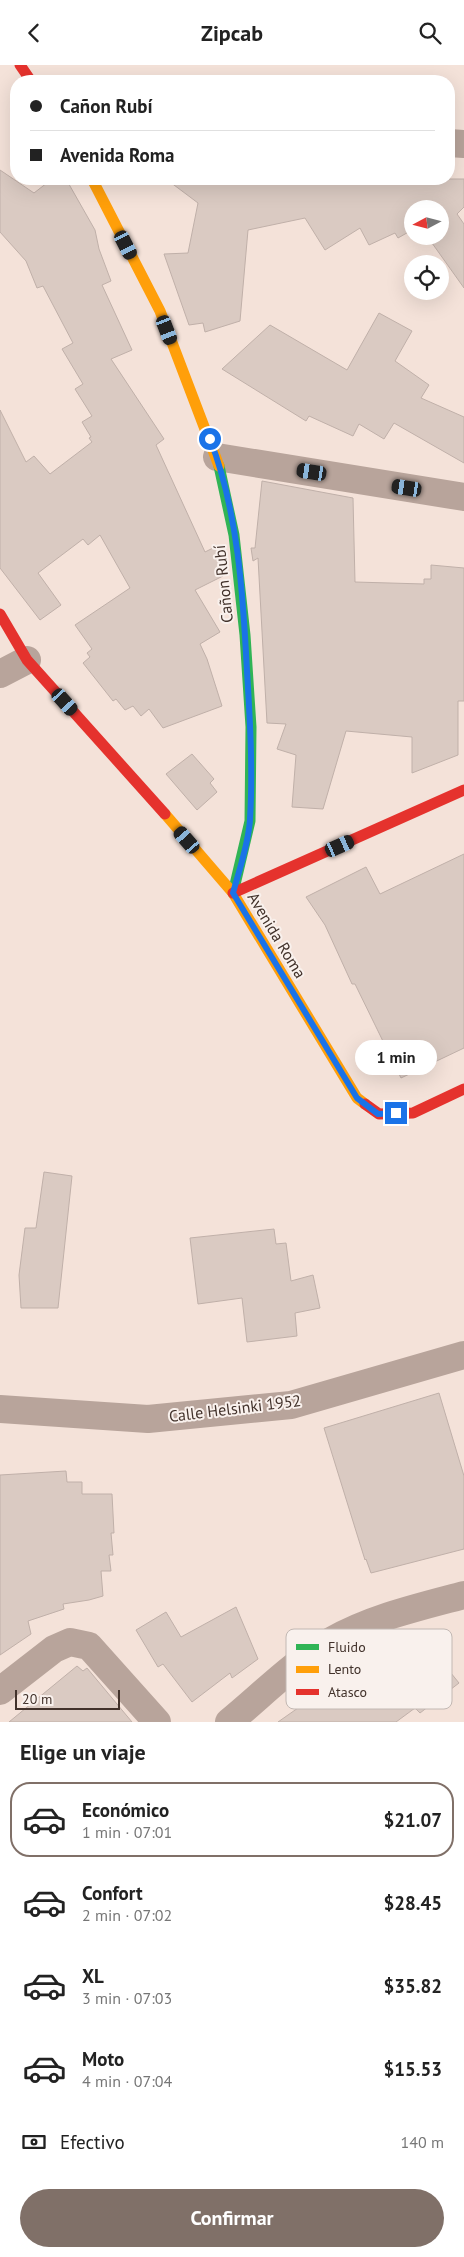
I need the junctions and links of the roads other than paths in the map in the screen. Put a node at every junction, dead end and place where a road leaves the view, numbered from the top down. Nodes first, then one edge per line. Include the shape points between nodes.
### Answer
1 (95, 185) edge
2 (217, 457) junction
3 (464, 497) edge
4 (0, 614) edge
5 (27, 660) junction
6 (0, 674) edge
7 (464, 790) edge
8 (233, 893) junction
9 (464, 1089) edge
10 (464, 1355) edge
11 (0, 1409) edge
12 (464, 1595) edge
13 (357, 1629) edge
14 (286, 1674) edge
15 (0, 1691) edge
16 (157, 1722) edge
17 (229, 1722) edge

1 - 2 street, Cañon Rubí via 160,311
2 - 3 street
2 - 8 street, Cañon Rubí via 234,535 245,635 250,727 250,821
4 - 5 street, Avenida Roma
5 - 6 street
5 - 8 street, Avenida Roma
7 - 8 street
8 - 9 street, Avenida Roma via 357,1098 378,1114 413,1113
10 - 11 street, Calle Helsinki 1952 via 291,1405 148,1419
12 - 13 street via 379,1619
14 - 17 street
15 - 16 street via 54,1649 70,1642 89,1646

